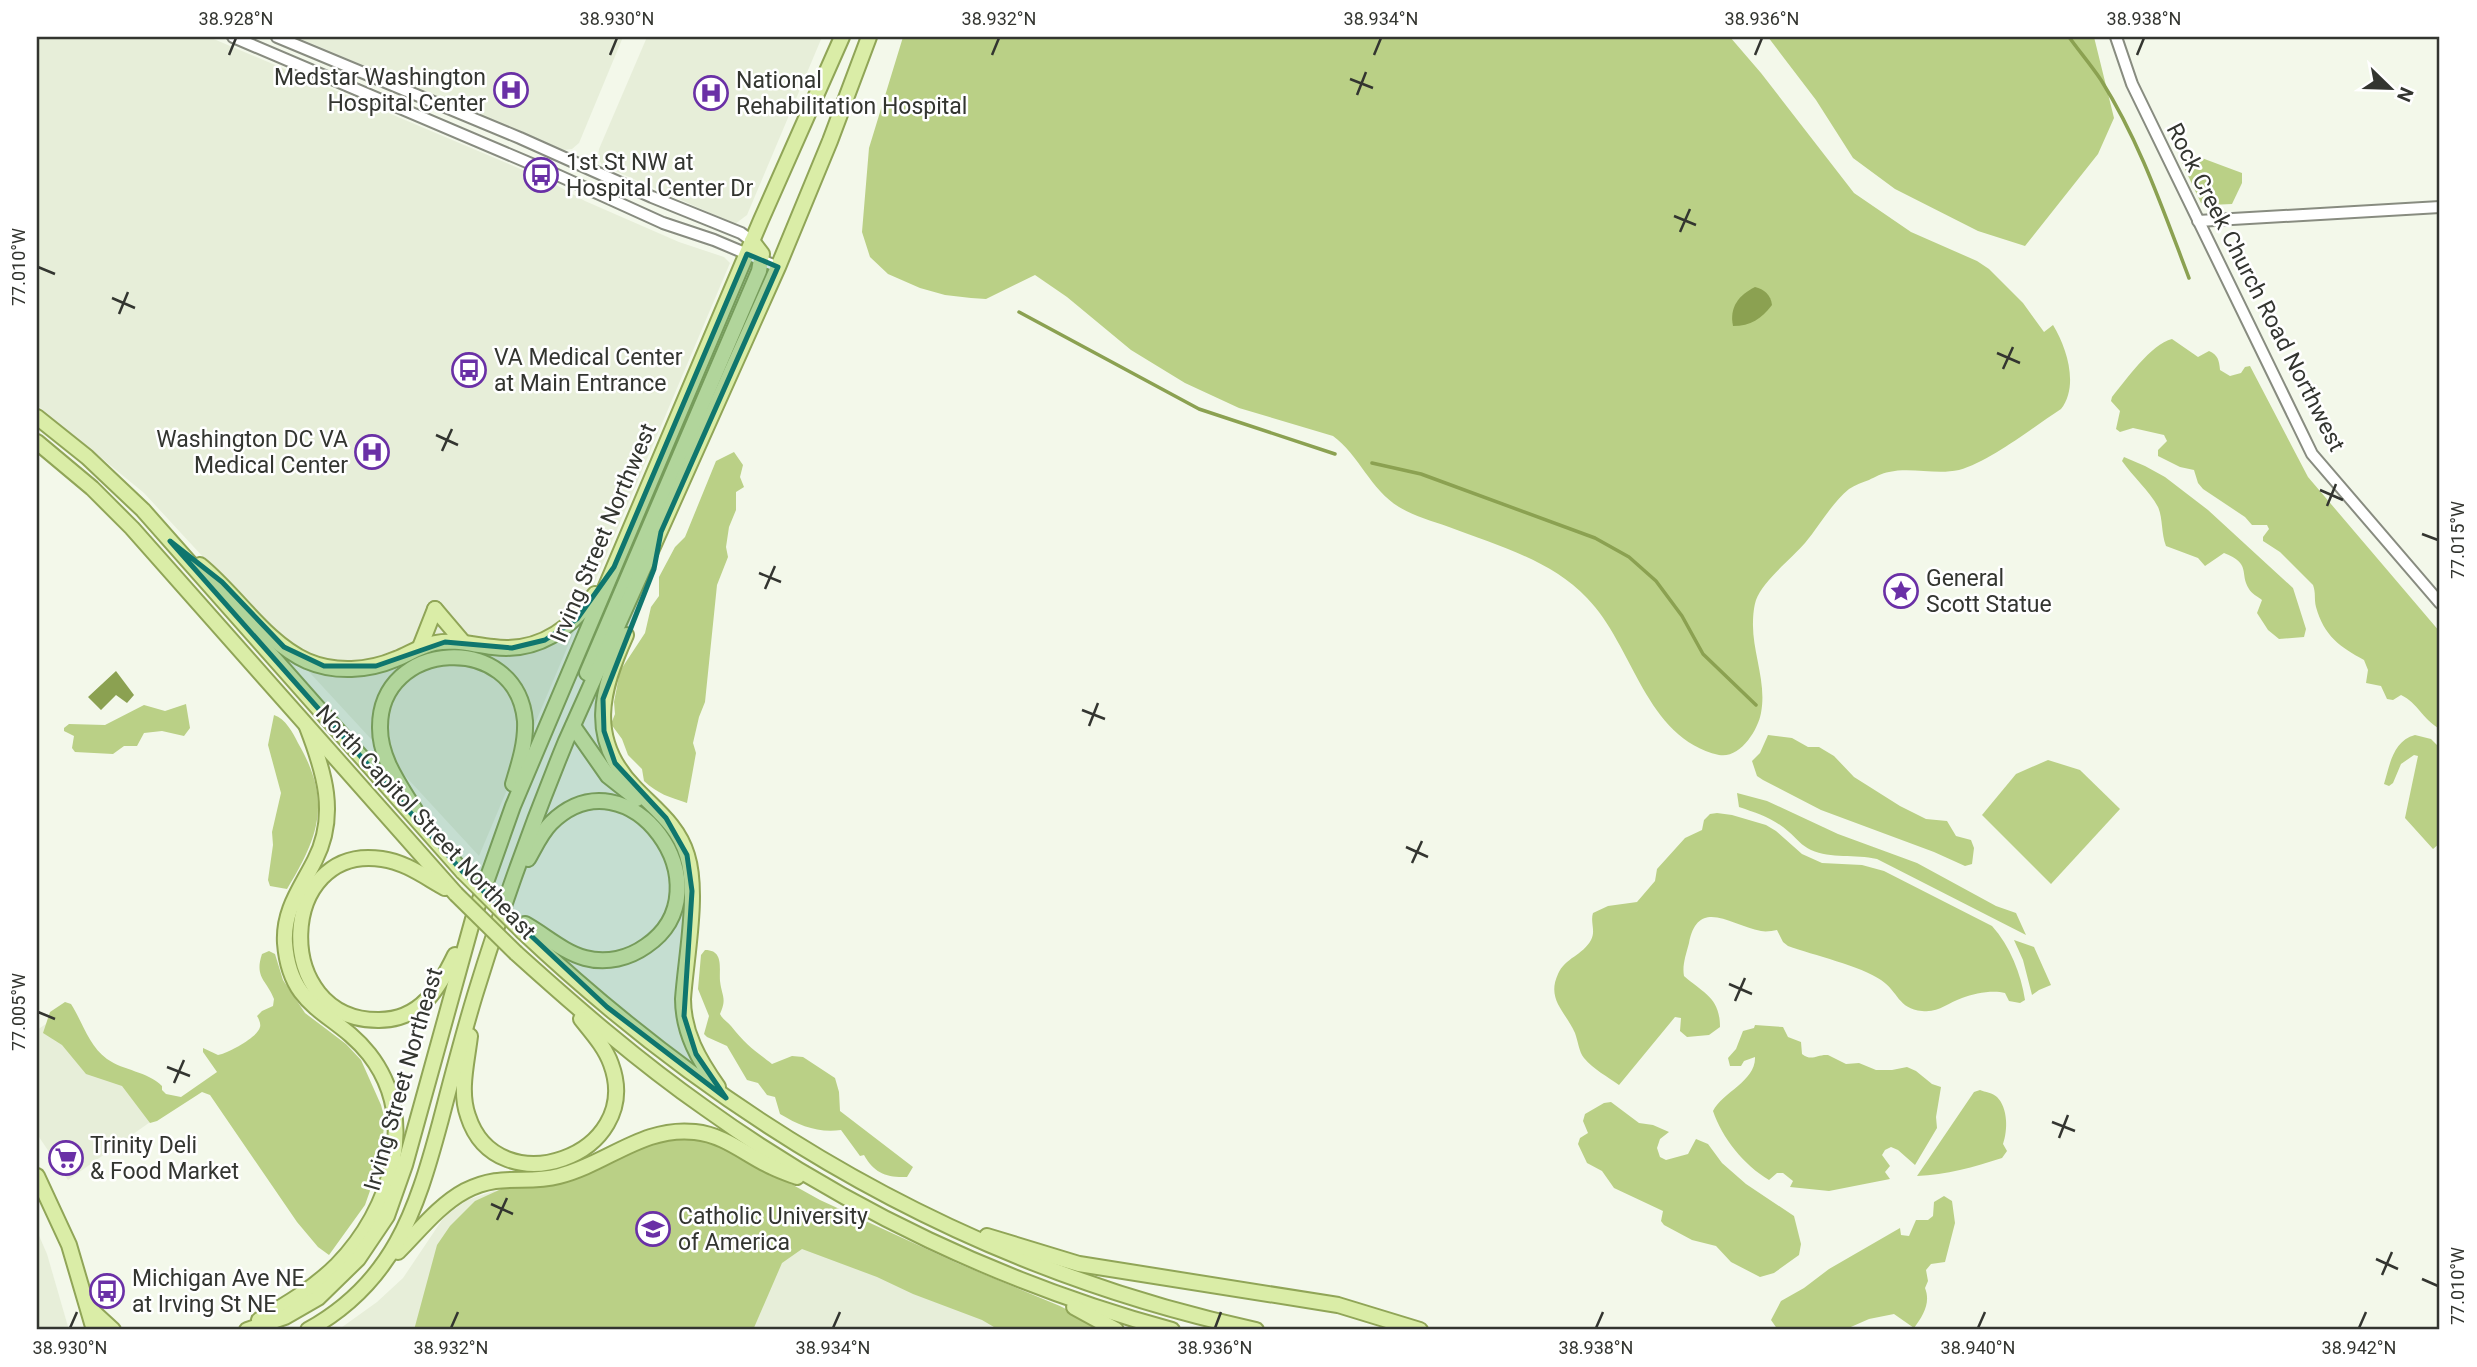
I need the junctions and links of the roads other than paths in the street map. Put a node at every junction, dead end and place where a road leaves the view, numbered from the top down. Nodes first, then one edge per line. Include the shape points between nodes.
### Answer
1 (233, 37) edge
2 (277, 37) edge
3 (842, 37) edge
4 (869, 37) edge
5 (2116, 37) edge
6 (2440, 207) edge
7 (2199, 221) junction
8 (749, 247) junction
9 (762, 260) junction
10 (778, 267) junction
11 (37, 417) edge
12 (37, 442) edge
13 (661, 531) junction
14 (170, 541) junction
15 (614, 566) junction
16 (2440, 603) edge
17 (463, 642) junction
18 (420, 647) junction
19 (580, 712) junction
20 (573, 726) junction
21 (307, 727) junction
22 (672, 826) junction
23 (434, 842) junction
24 (492, 863) junction
25 (456, 894) junction
26 (509, 894) junction
27 (481, 896) joint
28 (473, 919) junction
29 (524, 928) junction
30 (475, 995) junction
31 (564, 996) junction
32 (726, 1098) junction
33 (37, 1177) edge
34 (829, 1188) junction
35 (948, 1226) junction
36 (370, 1281) junction
37 (1040, 1287) junction
38 (89, 1308) junction
39 (94, 1330) edge
40 (113, 1330) edge
41 (239, 1330) edge
42 (247, 1330) edge
43 (308, 1330) edge
44 (1116, 1330) edge
45 (1172, 1330) edge
46 (1256, 1330) edge
47 (1420, 1330) edge

1 - 8 street via 663,223
2 - 8 street via 728,228
3 - 8 main road, Irving Street Northwest
4 - 10 main road
5 - 7 street, Rock Creek Church Road Northwest via 2132,85
6 - 7 street
7 - 16 street, Rock Creek Church Road Northwest via 2312,454
8 - 9 main road via 761,251
8 - 15 main road, Irving Street Northwest
9 - 10 street
9 - 19 main road via 584,681
10 - 13 main road
11 - 14 main road via 102,470
12 - 21 main road, North Capitol Street Northeast via 125,521
13 - 19 main road
13 - 22 main road via 654,569 609,674 603,715 615,763
14 - 18 main road via 222,582 284,648 307,660 358,669 384,664
14 - 23 main road
15 - 17 main road via 577,619 545,640 512,648
15 - 24 main road, Irving Street Northwest
17 - 18 main road
17 - 18 main road via 435,609
19 - 20 main road
20 - 22 main road via 614,782
20 - 26 main road
21 - 25 main road, North Capitol Street Northeast
21 - 41 main road via 324,774 328,814 319,850 287,915 288,960 310,1003 356,1040 381,1072 395,1111 396,1149 381,1200 350,1251 313,1287
22 - 32 main road via 684,846 692,880 683,999 686,1026 696,1054
23 - 24 main road via 385,756 381,715 391,690 409,671 435,659 468,658 492,667 508,681 524,716 523,746 493,837
23 - 29 main road, bridge
24 - 27 main road, Irving Street Northwest
25 - 28 main road via 405,865 383,859 357,860 337,868 315,888 301,919 302,955 314,984 329,1002 355,1017 386,1020 410,1013 440,986
25 - 31 main road, North Capitol Street Northeast, bridge
26 - 29 main road via 545,830 582,805 605,802 634,810 667,845 676,874 673,912 658,937 637,952 613,960 589,959
26 - 30 main road, Irving Street Northeast
27 - 28 main road, Irving Street Northeast
28 - 42 main road, Irving Street Northeast via 405,1165 381,1227 358,1259 318,1298 285,1317
29 - 32 main road via 630,1025
30 - 31 main road via 464,1085 468,1118 491,1149 534,1164 564,1160 585,1149 604,1128 615,1101 609,1058
30 - 36 main road, Irving Street Northeast via 416,1204 394,1248
31 - 34 main road, North Capitol Street Northeast via 706,1109
32 - 35 main road via 820,1159
33 - 38 main road via 69,1245
34 - 36 main road via 773,1168 713,1136 662,1133 566,1175 502,1179 468,1190 443,1207
34 - 37 main road, North Capitol Street Northeast via 931,1241
35 - 46 main road via 1108,1290
35 - 47 main road via 1080,1264 1338,1305
36 - 43 main road, Irving Street Northeast via 342,1308
37 - 44 main road
37 - 45 main road, North Capitol Street Northeast
38 - 39 main road
38 - 40 main road

